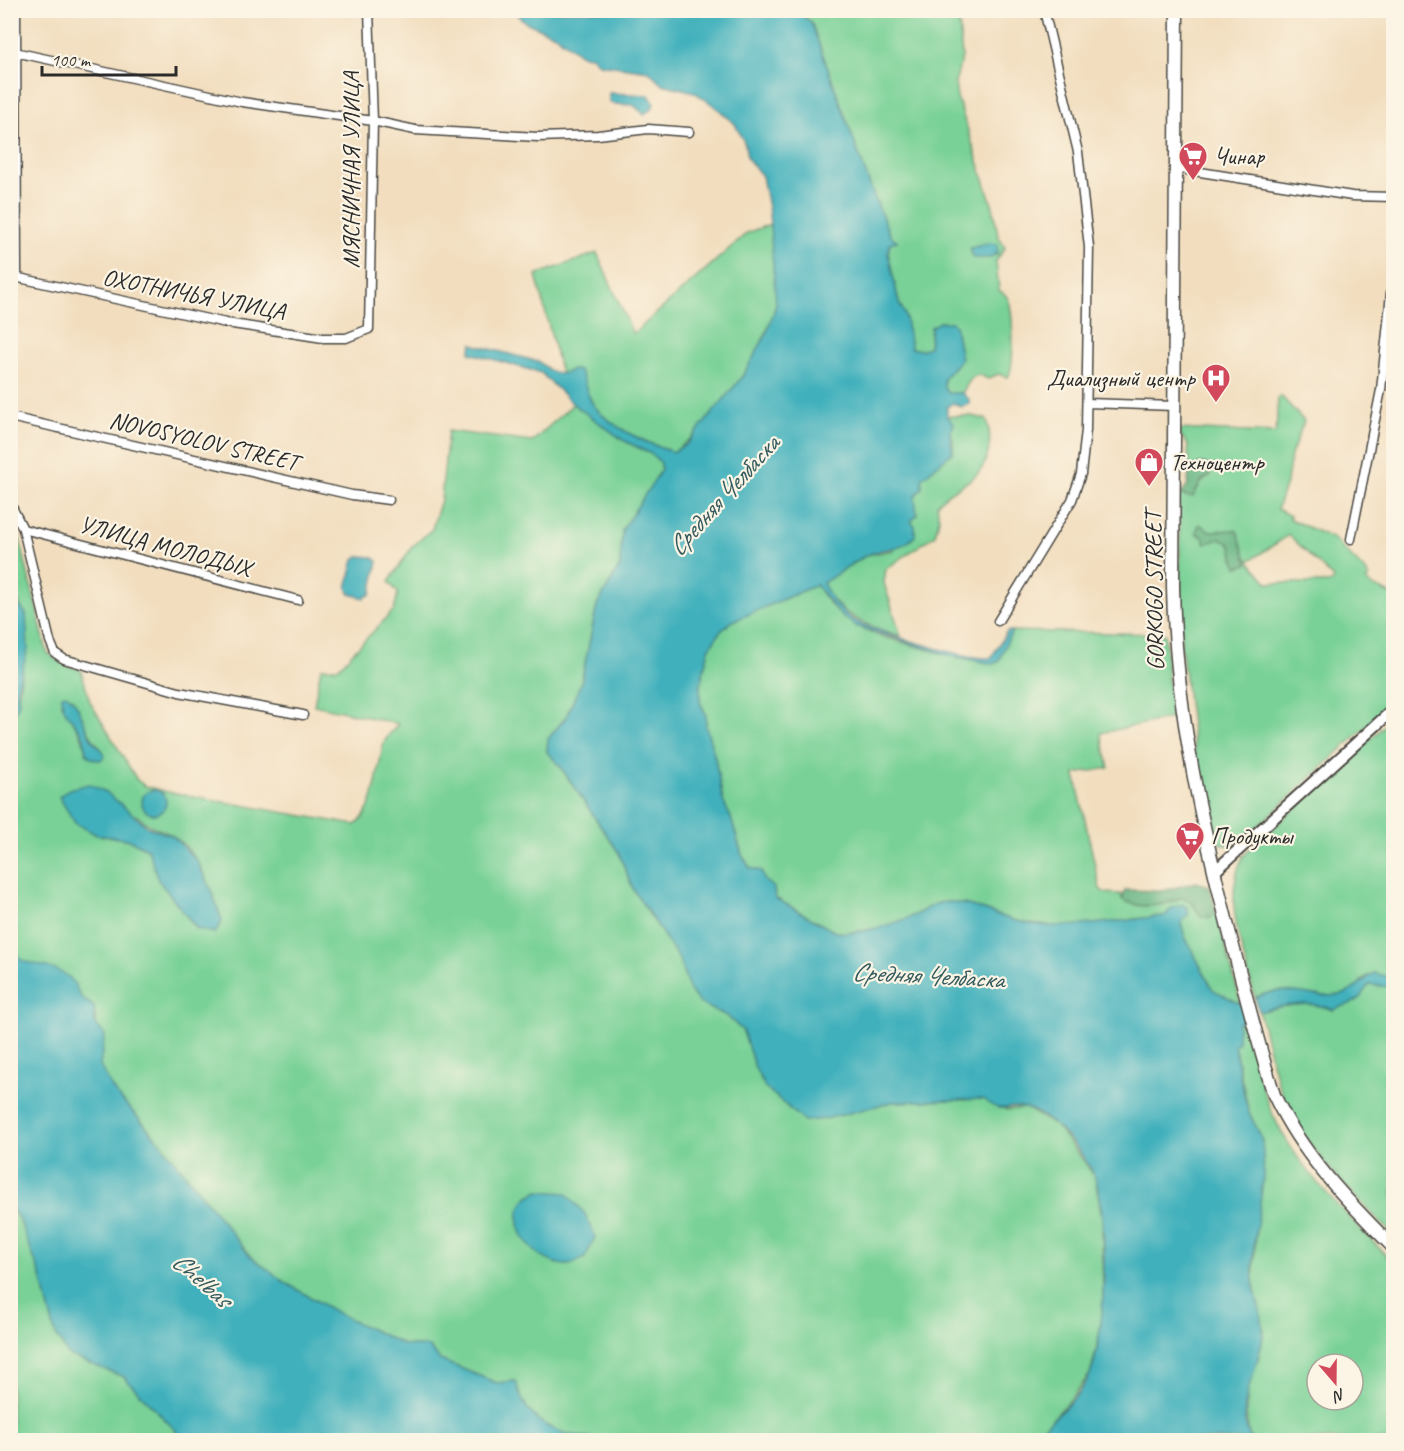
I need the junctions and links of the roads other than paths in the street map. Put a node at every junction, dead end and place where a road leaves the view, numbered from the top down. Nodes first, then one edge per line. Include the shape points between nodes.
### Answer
1 (16, 10) edge
2 (369, 10) edge
3 (1044, 10) edge
4 (1177, 10) edge
5 (14, 52) edge
6 (373, 121) junction
7 (689, 132) dead end
8 (1175, 168) junction
9 (1394, 197) edge
10 (1394, 264) edge
11 (14, 276) edge
12 (369, 329) joint
13 (1088, 403) junction
14 (1174, 406) junction
15 (10, 417) edge
16 (389, 500) dead end
17 (10, 504) edge
18 (22, 529) junction
19 (1351, 539) dead end
20 (298, 600) dead end
21 (998, 621) dead end
22 (1394, 709) edge
23 (303, 715) dead end
24 (1214, 872) junction
25 (1394, 1248) edge

1 - 5 street
2 - 6 street, МЯСНИЧНАЯ УЛИЦА
3 - 13 street via 1078,152 1089,247
4 - 8 main road, GORKOGO STREET
5 - 6 street via 242,102
5 - 11 street
6 - 7 street via 393,128 538,137 648,129
6 - 12 street, МЯСНИЧНАЯ УЛИЦА
8 - 9 street via 1352,196
8 - 14 main road, GORKOGO STREET
10 - 19 street via 1381,390
11 - 12 street, ОХОТНИЧЬЯ УЛИЦА via 226,323 323,338 346,338
13 - 14 street
13 - 21 street via 1078,487
14 - 24 main road, GORKOGO STREET via 1177,679
15 - 16 street, NOVOSYOLOV STREET via 352,495
17 - 18 street
18 - 20 street, УЛИЦА МОЛОДЫХ
18 - 23 street via 52,647 64,659 179,692
22 - 24 street
24 - 25 main road, GORKOGO STREET via 1251,1017 1274,1095 1286,1121 1327,1176

